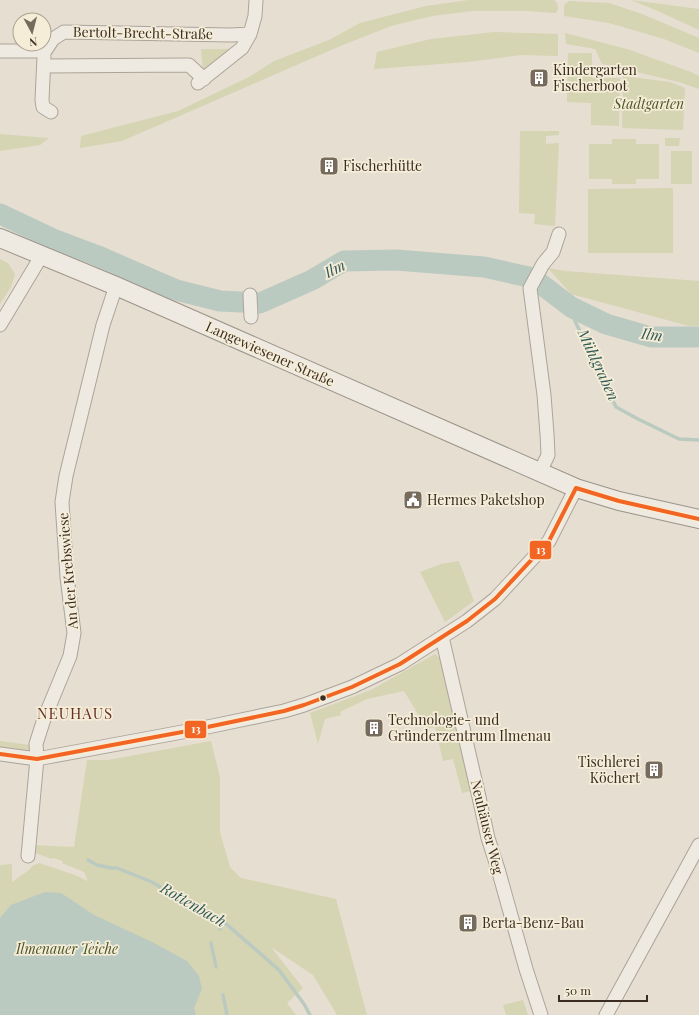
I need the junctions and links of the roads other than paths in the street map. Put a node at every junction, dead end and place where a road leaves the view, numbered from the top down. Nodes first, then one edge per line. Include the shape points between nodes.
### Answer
1 (256, 0) edge
2 (250, 34) junction
3 (52, 40) edge
4 (0, 51) edge
5 (12, 51) edge
6 (45, 52) edge
7 (44, 66) junction
8 (51, 112) dead end
9 (559, 234) dead end
10 (0, 238) edge
11 (42, 255) junction
12 (116, 286) junction
13 (250, 295) dead end
14 (251, 317) dead end
15 (0, 325) edge
16 (540, 472) junction
17 (576, 488) junction
18 (699, 519) edge
19 (442, 637) junction
20 (0, 754) edge
21 (37, 759) junction
22 (699, 845) edge
23 (28, 856) dead end
24 (541, 1015) edge
25 (606, 1015) edge

1 - 2 street
2 - 3 street, Bertolt-Brecht-Straße via 64,32
2 - 7 street via 242,48 201,81 189,65
4 - 5 street
6 - 7 street
7 - 8 street via 43,107
9 - 16 street via 553,252 530,288 547,434 548,455
10 - 11 main road, Langewiesener Straße
11 - 12 main road, Langewiesener Straße
11 - 15 street
12 - 16 main road, Langewiesener Straße
12 - 21 street, An der Krebswiese via 103,325 66,476 62,502 74,633 70,656 36,744
13 - 14 street
16 - 17 main road, Langewiesener Straße
17 - 18 main road, Langewiesener Straße via 625,503
17 - 19 street via 549,541 495,599
19 - 21 street via 374,678 304,705 233,722
19 - 24 street, Neuhäuser Weg via 488,838
20 - 21 street
21 - 23 street, An der Krebswiese
22 - 25 street

